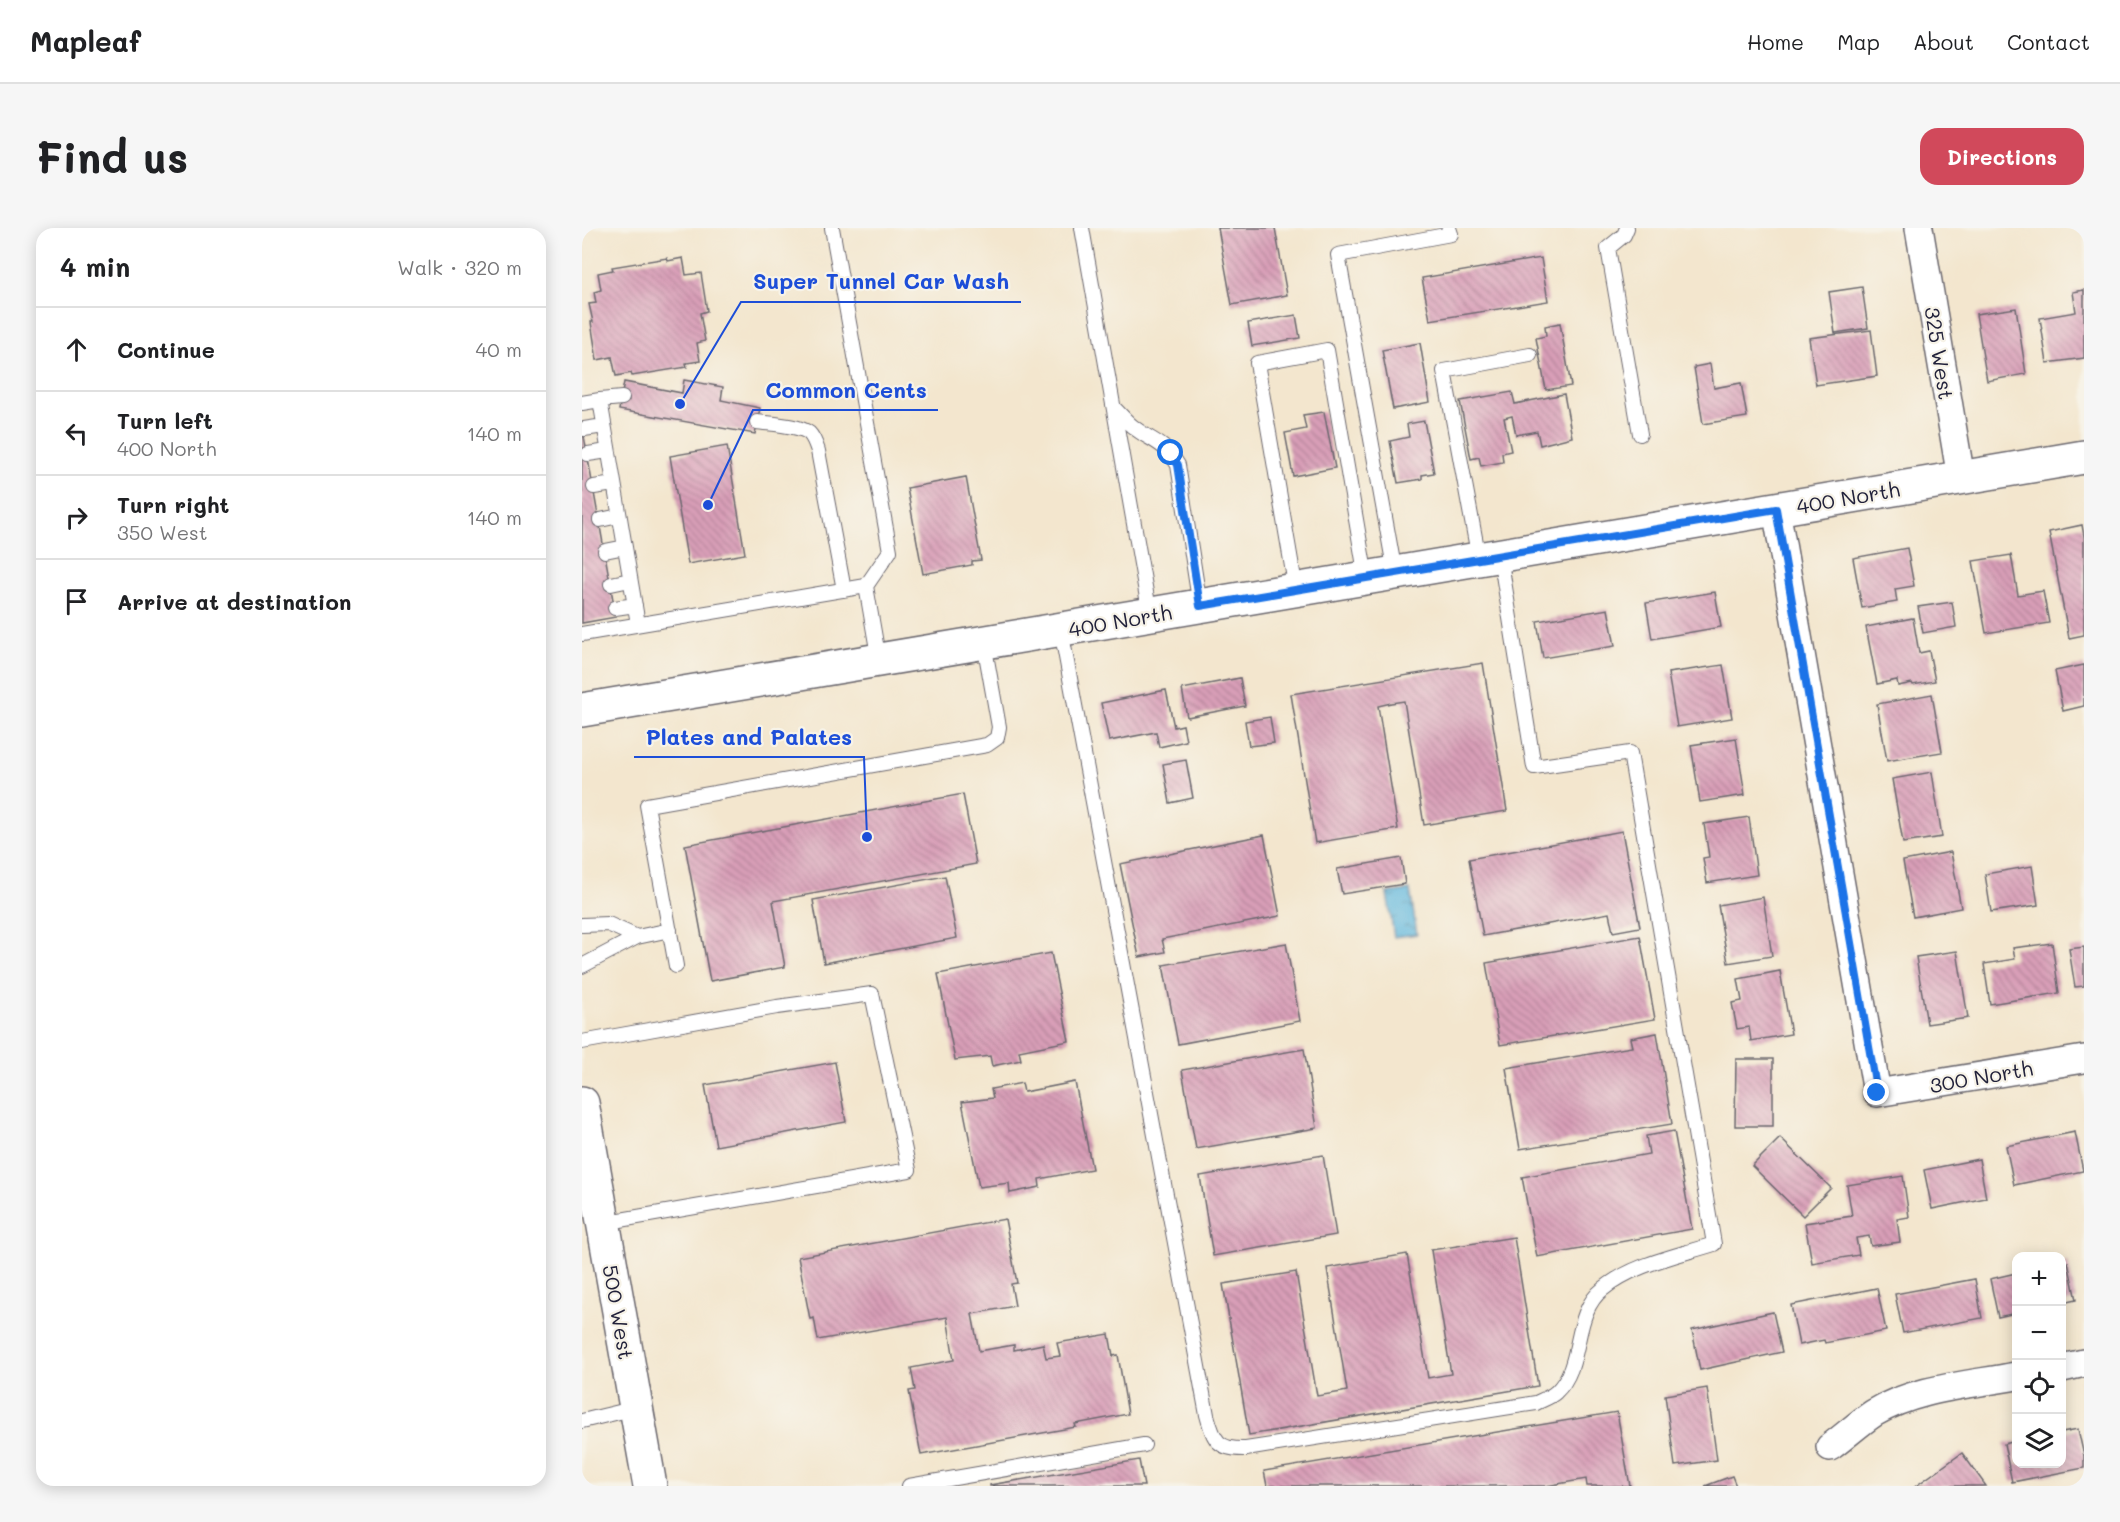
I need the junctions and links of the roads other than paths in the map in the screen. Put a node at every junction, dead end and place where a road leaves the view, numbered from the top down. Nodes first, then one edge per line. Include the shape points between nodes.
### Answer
1 (832, 228) edge
2 (1082, 228) edge
3 (1449, 228) edge
4 (1627, 228) edge
5 (1919, 228) edge
6 (1530, 355) dead end
7 (622, 398) dead end
8 (600, 400) junction
9 (582, 404) edge
10 (1115, 409) junction
11 (757, 422) dead end
12 (604, 426) junction
13 (584, 429) dead end
14 (1640, 434) dead end
15 (608, 451) junction
16 (588, 454) dead end
17 (2084, 457) edge
18 (1961, 478) junction
19 (614, 484) junction
20 (594, 487) dead end
21 (1776, 509) junction
22 (619, 516) junction
23 (600, 520) dead end
24 (625, 547) junction
25 (605, 551) dead end
26 (1489, 557) junction
27 (1381, 576) junction
28 (630, 580) junction
29 (610, 584) dead end
30 (866, 586) junction
31 (844, 590) junction
32 (1296, 590) junction
33 (635, 605) junction
34 (1200, 606) junction
35 (615, 608) dead end
36 (1150, 615) junction
37 (638, 624) junction
38 (1061, 630) junction
39 (582, 634) edge
40 (984, 643) junction
41 (879, 661) junction
42 (582, 710) edge
43 (582, 925) edge
44 (670, 930) junction
45 (637, 937) junction
46 (582, 966) edge
47 (676, 966) dead end
48 (582, 1042) edge
49 (2084, 1059) edge
50 (582, 1103) edge
51 (603, 1223) junction
52 (2084, 1363) edge
53 (2066, 1367) edge
54 (2012, 1377) edge
55 (636, 1408) junction
56 (582, 1420) edge
57 (1144, 1445) dead end
58 (1830, 1447) dead end
59 (650, 1486) edge
60 (909, 1486) edge

1 - 30 lane via 890,551
2 - 10 lane
3 - 27 lane via 1450,234 1338,255
4 - 14 lane via 1624,236 1608,248
5 - 18 street, 325 West
6 - 26 lane via 1444,371
7 - 8 lane
8 - 9 lane
8 - 12 lane
10 - 34 lane via 1131,426 1164,446 1178,465
10 - 36 lane
11 - 31 lane via 798,429 814,439
12 - 13 lane
12 - 15 lane
15 - 16 lane
15 - 19 lane
17 - 18 main road, 400 North
18 - 21 main road, 400 North
19 - 20 lane
19 - 22 lane
21 - 26 main road, 400 North
21 - 49 street, 300 North via 1877,1093
22 - 23 lane
22 - 24 lane
24 - 25 lane
24 - 28 lane
26 - 27 main road, 400 North
26 - 38 lane via 1534,767 1630,753 1714,1244 1624,1275 1602,1290 1588,1307 1569,1373 1556,1392 1536,1403 1246,1449 1230,1450 1217,1442 1207,1415
27 - 32 main road, 400 North
27 - 32 lane via 1327,350 1257,363
28 - 29 lane
28 - 33 lane
30 - 31 lane
30 - 41 lane
31 - 37 lane
32 - 34 main road, 400 North
33 - 35 lane
33 - 37 lane
34 - 36 main road, 400 North
36 - 38 main road, 400 North
37 - 39 lane
38 - 40 main road, 400 North
40 - 41 main road, 400 North
40 - 44 lane via 999,727 997,738 987,745 647,805
41 - 42 main road, 400 North
43 - 45 lane via 608,924
44 - 45 lane
44 - 47 lane
45 - 46 lane
48 - 51 lane via 872,994 909,1170
50 - 51 main road, 500 West
51 - 55 main road, 500 West
52 - 53 street
54 - 58 street via 1901,1401 1875,1413
55 - 56 lane
55 - 59 main road, 500 West
57 - 60 lane

